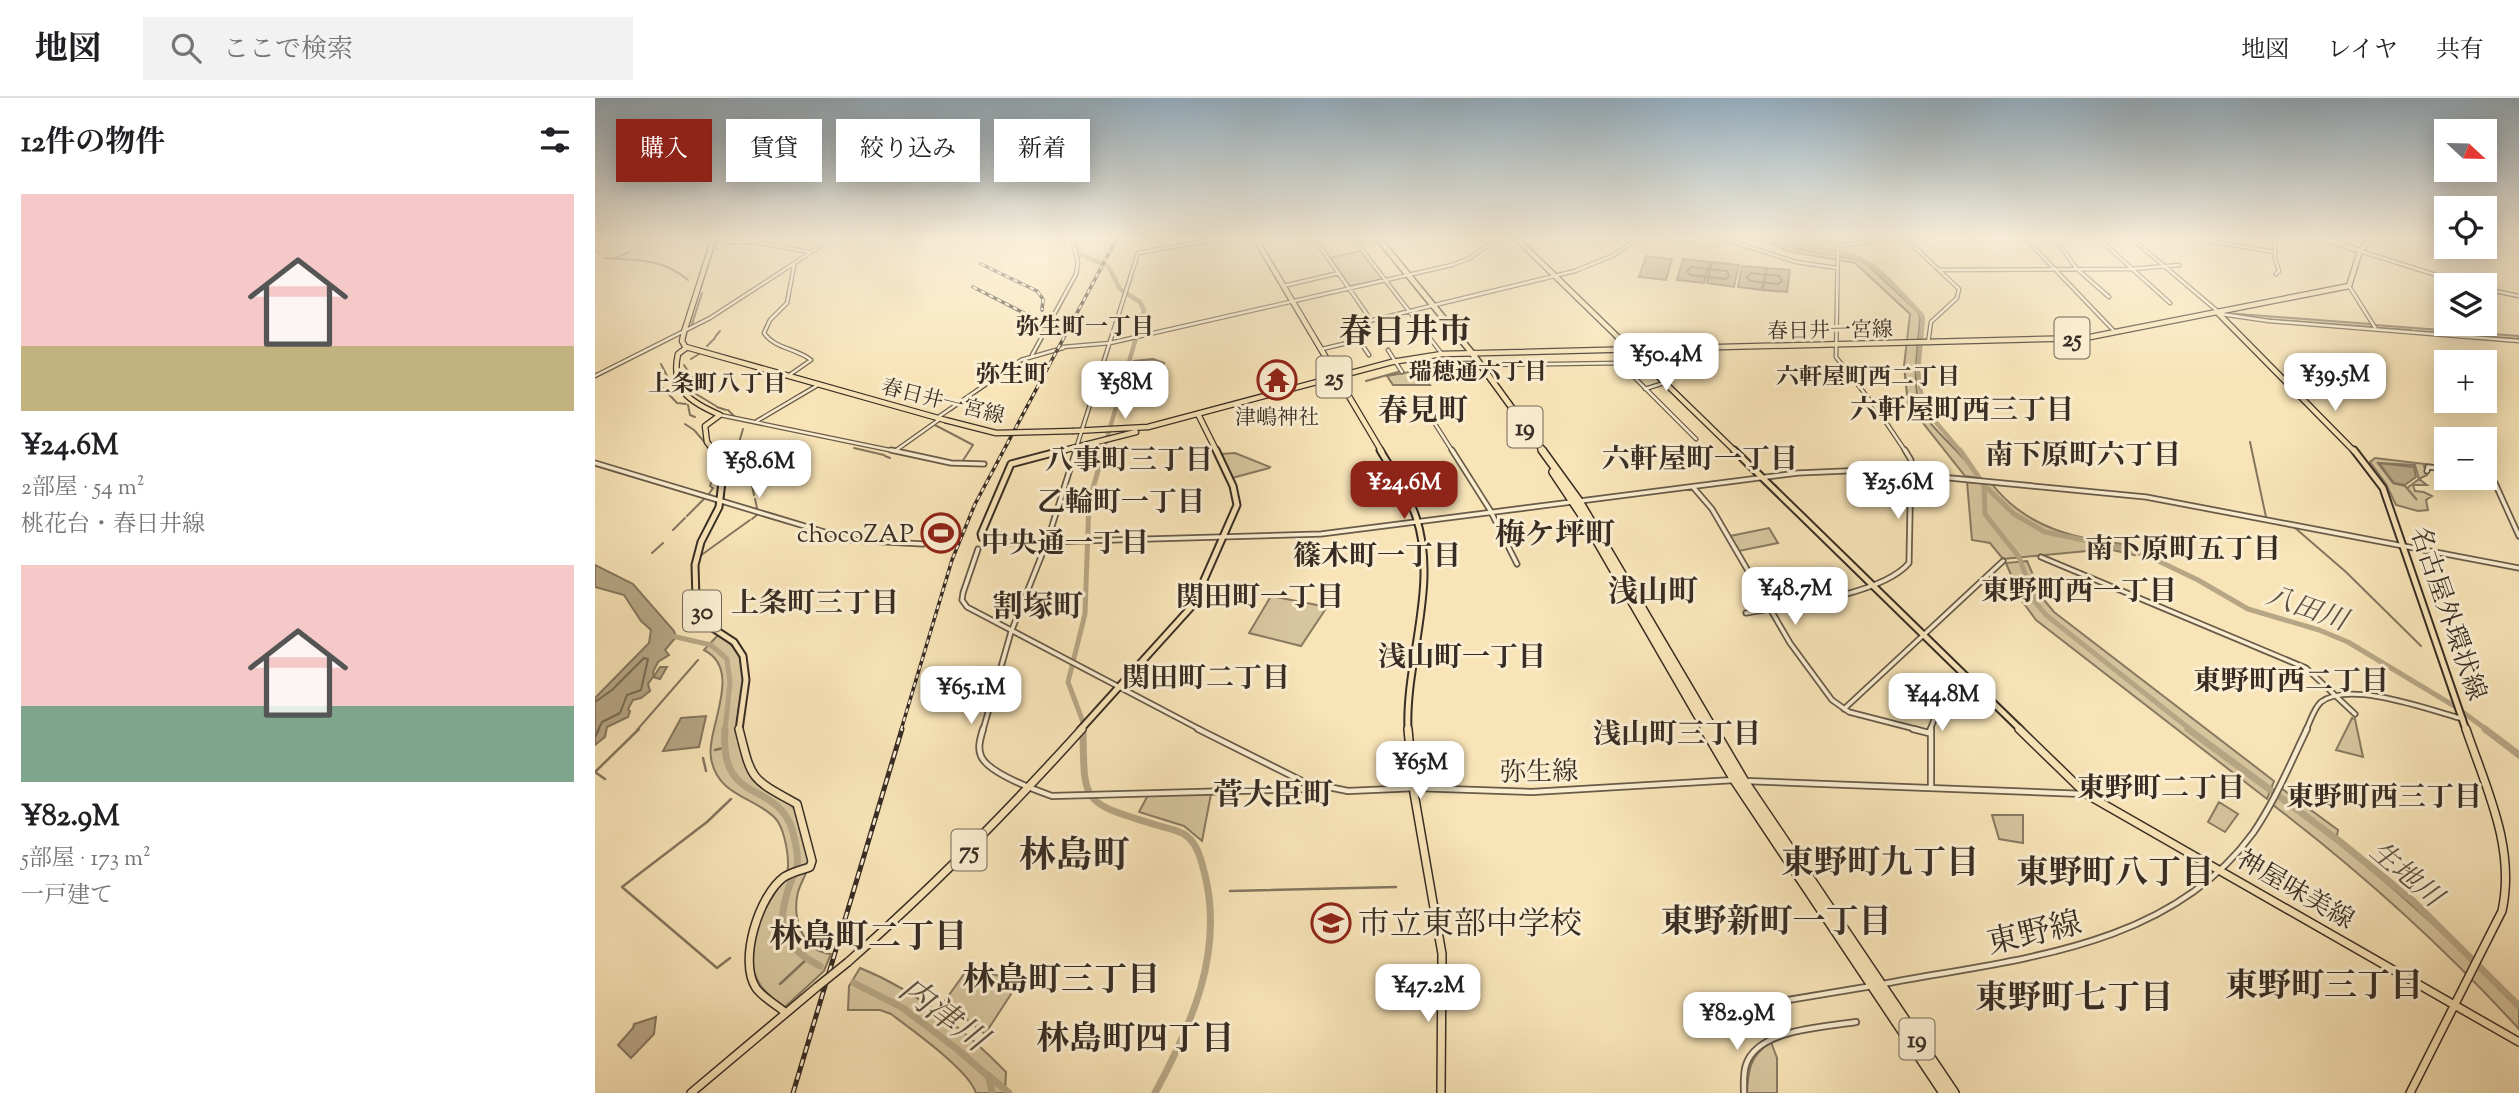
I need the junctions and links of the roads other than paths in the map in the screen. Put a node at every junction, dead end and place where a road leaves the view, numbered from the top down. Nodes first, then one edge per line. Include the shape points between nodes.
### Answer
1 (702, 284) edge
2 (761, 284) edge
3 (791, 284) edge
4 (1070, 284) edge
5 (1129, 284) edge
6 (1290, 284) edge
7 (1347, 284) edge
8 (1365, 284) edge
9 (1388, 284) edge
10 (1414, 284) edge
11 (1521, 284) edge
12 (1564, 284) edge
13 (1836, 284) edge
14 (1955, 284) edge
15 (2068, 284) edge
16 (2095, 284) edge
17 (2149, 284) edge
18 (2184, 284) edge
19 (1283, 286) joint
20 (2349, 286) joint
21 (1349, 288) junction
22 (2497, 291) edge
23 (2519, 296) edge
24 (2109, 297) dead end
25 (1292, 302) junction
26 (2170, 303) dead end
27 (1431, 306) junction
28 (1409, 311) junction
29 (2217, 313) junction
30 (1371, 320) junction
31 (2376, 330) junction
32 (686, 331) junction
33 (2115, 332) junction
34 (1361, 340) junction
35 (2519, 341) edge
36 (1109, 343) junction
37 (1926, 343) junction
38 (1834, 346) junction
39 (686, 349) junction
40 (1320, 349) junction
41 (1630, 350) junction
42 (1388, 351) dead end
43 (1469, 353) junction
44 (1442, 354) junction
45 (1032, 355) junction
46 (1369, 355) dead end
47 (1396, 361) junction
48 (1480, 365) junction
49 (1402, 372) dead end
50 (595, 376) edge
51 (788, 376) junction
52 (1336, 377) junction
53 (1664, 383) junction
54 (818, 385) junction
55 (1645, 389) junction
56 (1423, 405) dead end
57 (1198, 414) junction
58 (720, 415) junction
59 (941, 419) junction
60 (755, 422) junction
61 (1148, 427) junction
62 (1082, 431) junction
63 (1110, 438) joint
64 (1696, 439) dead end
65 (1103, 440) joint
66 (1077, 447) junction
67 (895, 451) junction
68 (595, 463) edge
69 (984, 464) dead end
70 (2434, 468) edge
71 (2427, 471) dead end
72 (1911, 474) junction
73 (1760, 478) junction
74 (1693, 486) junction
75 (2497, 487) edge
76 (720, 501) junction
77 (1577, 502) junction
78 (1492, 513) junction
79 (1419, 522) junction
80 (2519, 536) edge
81 (1224, 537) junction
82 (982, 538) dead end
83 (1047, 542) junction
84 (1003, 543) dead end
85 (923, 544) dead end
86 (2404, 546) junction
87 (978, 549) dead end
88 (2041, 557) dead end
89 (2003, 561) dead end
90 (1517, 564) dead end
91 (2519, 568) edge
92 (1870, 584) junction
93 (1770, 609) junction
94 (1745, 613) dead end
95 (1011, 632) junction
96 (1923, 636) junction
97 (1117, 687) junction
98 (1983, 695) junction
99 (2334, 695) junction
100 (1844, 709) junction
101 (2355, 714) dead end
102 (2463, 717) junction
103 (1929, 733) junction
104 (1739, 780) junction
105 (1311, 784) junction
106 (1029, 787) junction
107 (1416, 788) junction
108 (1931, 788) junction
109 (2086, 794) junction
110 (2221, 870) junction
111 (2478, 961) joint
112 (2474, 970) joint
113 (1877, 985) junction
114 (2456, 1005) junction
115 (1746, 1007) dead end
116 (786, 1013) junction
117 (1856, 1022) dead end
118 (2519, 1042) edge
119 (691, 1093) edge
120 (1441, 1093) edge
121 (1744, 1093) edge
122 (1944, 1093) edge
123 (1954, 1093) edge
124 (2410, 1093) edge

1 - 32 main road
2 - 32 street
3 - 51 street via 787,303 764,333 769,341 805,353 811,360
4 - 45 street
5 - 36 street
6 - 19 street
7 - 21 street
8 - 21 street
9 - 28 street
10 - 27 highway, 19
11 - 27 street
12 - 41 main road, 神屋味美線
13 - 38 street
14 - 37 street via 1959,292 1931,322
15 - 33 street
16 - 24 street
17 - 26 street
18 - 29 street
19 - 25 main road
20 - 29 main road, 春日井一宮線 / 25
20 - 31 street
21 - 25 street
21 - 30 street
22 - 23 street
25 - 36 street
25 - 40 main road
27 - 28 street
27 - 43 highway, 19
28 - 30 street
28 - 44 street
29 - 31 street
29 - 33 main road, 春日井一宮線 / 25
29 - 86 main road, 名古屋外環状線 via 2371,470 2388,499
30 - 34 street via 1355,327
31 - 35 street
32 - 39 main road via 682,339
32 - 50 street
33 - 37 main road, 春日井一宮線 / 25 via 2085,338
34 - 40 street
34 - 46 street
36 - 45 street
36 - 62 street
37 - 38 main road, 春日井一宮線 / 25
38 - 41 main road, 春日井一宮線 / 25
38 - 72 street via 1838,361 1911,460
39 - 51 main road, 春日井一宮線 / 25
39 - 58 main road via 678,354 675,367 679,388 692,402
40 - 52 main road
41 - 43 main road, 春日井一宮線 / 25
41 - 53 main road, 神屋味美線
42 - 47 street
43 - 44 main road, 春日井一宮線 / 25
43 - 48 highway, 19
43 - 77 highway, 19
44 - 47 main road, 春日井一宮線 / 25
45 - 59 street
47 - 49 street
47 - 52 main road, 春日井一宮線 / 25
48 - 55 street via 1620,363
48 - 77 highway, 19
51 - 54 main road, 春日井一宮線 / 25
52 - 57 main road, 春日井一宮線 / 25
52 - 79 main road
53 - 55 street
53 - 73 main road, 神屋味美線
54 - 59 main road, 春日井一宮線 / 25
54 - 60 street
55 - 64 street
56 - 78 street
57 - 61 main road, 春日井一宮線 / 25
57 - 81 main road, 75 via 1236,496
58 - 60 street
58 - 76 main road, 30 via 705,426 707,442 724,462
59 - 62 main road, 春日井一宮線 / 25, bridge via 996,433
59 - 67 street
60 - 67 street
61 - 62 main road, 春日井一宮線 / 25
61 - 63 main road
62 - 66 street
63 - 65 main road
65 - 66 main road
66 - 82 main road via 1010,464
66 - 83 street
67 - 69 street via 951,463
68 - 76 street
70 - 71 street
72 - 73 street via 1843,470
72 - 86 street via 2146,497
72 - 92 street via 1907,569
73 - 74 street
73 - 92 main road, 神屋味美線
74 - 77 street
74 - 93 street
75 - 80 street
76 - 85 street via 851,540
76 - 116 main road, 30 via 698,551 696,600 708,625 741,652 745,680 738,726 749,768 759,783 797,804 812,861 778,884 756,920 748,957 757,988
77 - 78 street
77 - 104 highway, 19
78 - 79 street
78 - 90 street
79 - 81 street via 1321,534
79 - 107 main road via 1425,574 1408,710
81 - 83 street
81 - 97 main road, 75 via 1184,617
83 - 84 street
83 - 95 street
86 - 91 street
86 - 102 main road, 名古屋外環状線
87 - 95 street, 弥生線 via 963,593 964,604
88 - 99 street via 2306,668
89 - 96 street
92 - 93 street via 1840,596
92 - 96 main road, 神屋味美線
93 - 94 street
93 - 100 street via 1828,696
95 - 97 street, 弥生線
95 - 106 street via 979,747 984,762
96 - 98 main road, 神屋味美線
96 - 100 street
97 - 105 street, 弥生線
97 - 106 main road, 75
98 - 103 street via 1935,717
98 - 109 main road, 神屋味美線
99 - 101 street
99 - 102 street via 2366,696
99 - 110 street, 東野線 via 2319,703 2251,835
100 - 103 street
102 - 111 main road, 名古屋外環状線 via 2507,860 2502,911
103 - 108 street
104 - 107 street, 弥生線 via 1532,792
104 - 108 street, 弥生線
104 - 113 highway, 19
105 - 106 street via 1307,789 1052,796
105 - 107 street, 弥生線 via 1348,791
106 - 116 main road, 75, bridge via 916,902
107 - 120 main road via 1442,955
108 - 109 street, 弥生線
109 - 110 main road, 神屋味美線
110 - 113 street, 東野線 via 2141,924 2086,945
110 - 114 main road, 神屋味美線
111 - 112 main road, 名古屋外環状線
112 - 114 main road, 名古屋外環状線
113 - 115 street, 東野線
113 - 122 highway, 19
113 - 123 highway, 19
114 - 118 main road, 神屋味美線
114 - 124 main road, 名古屋外環状線
116 - 119 main road, 75
117 - 121 street via 1774,1037 1758,1046 1745,1064

